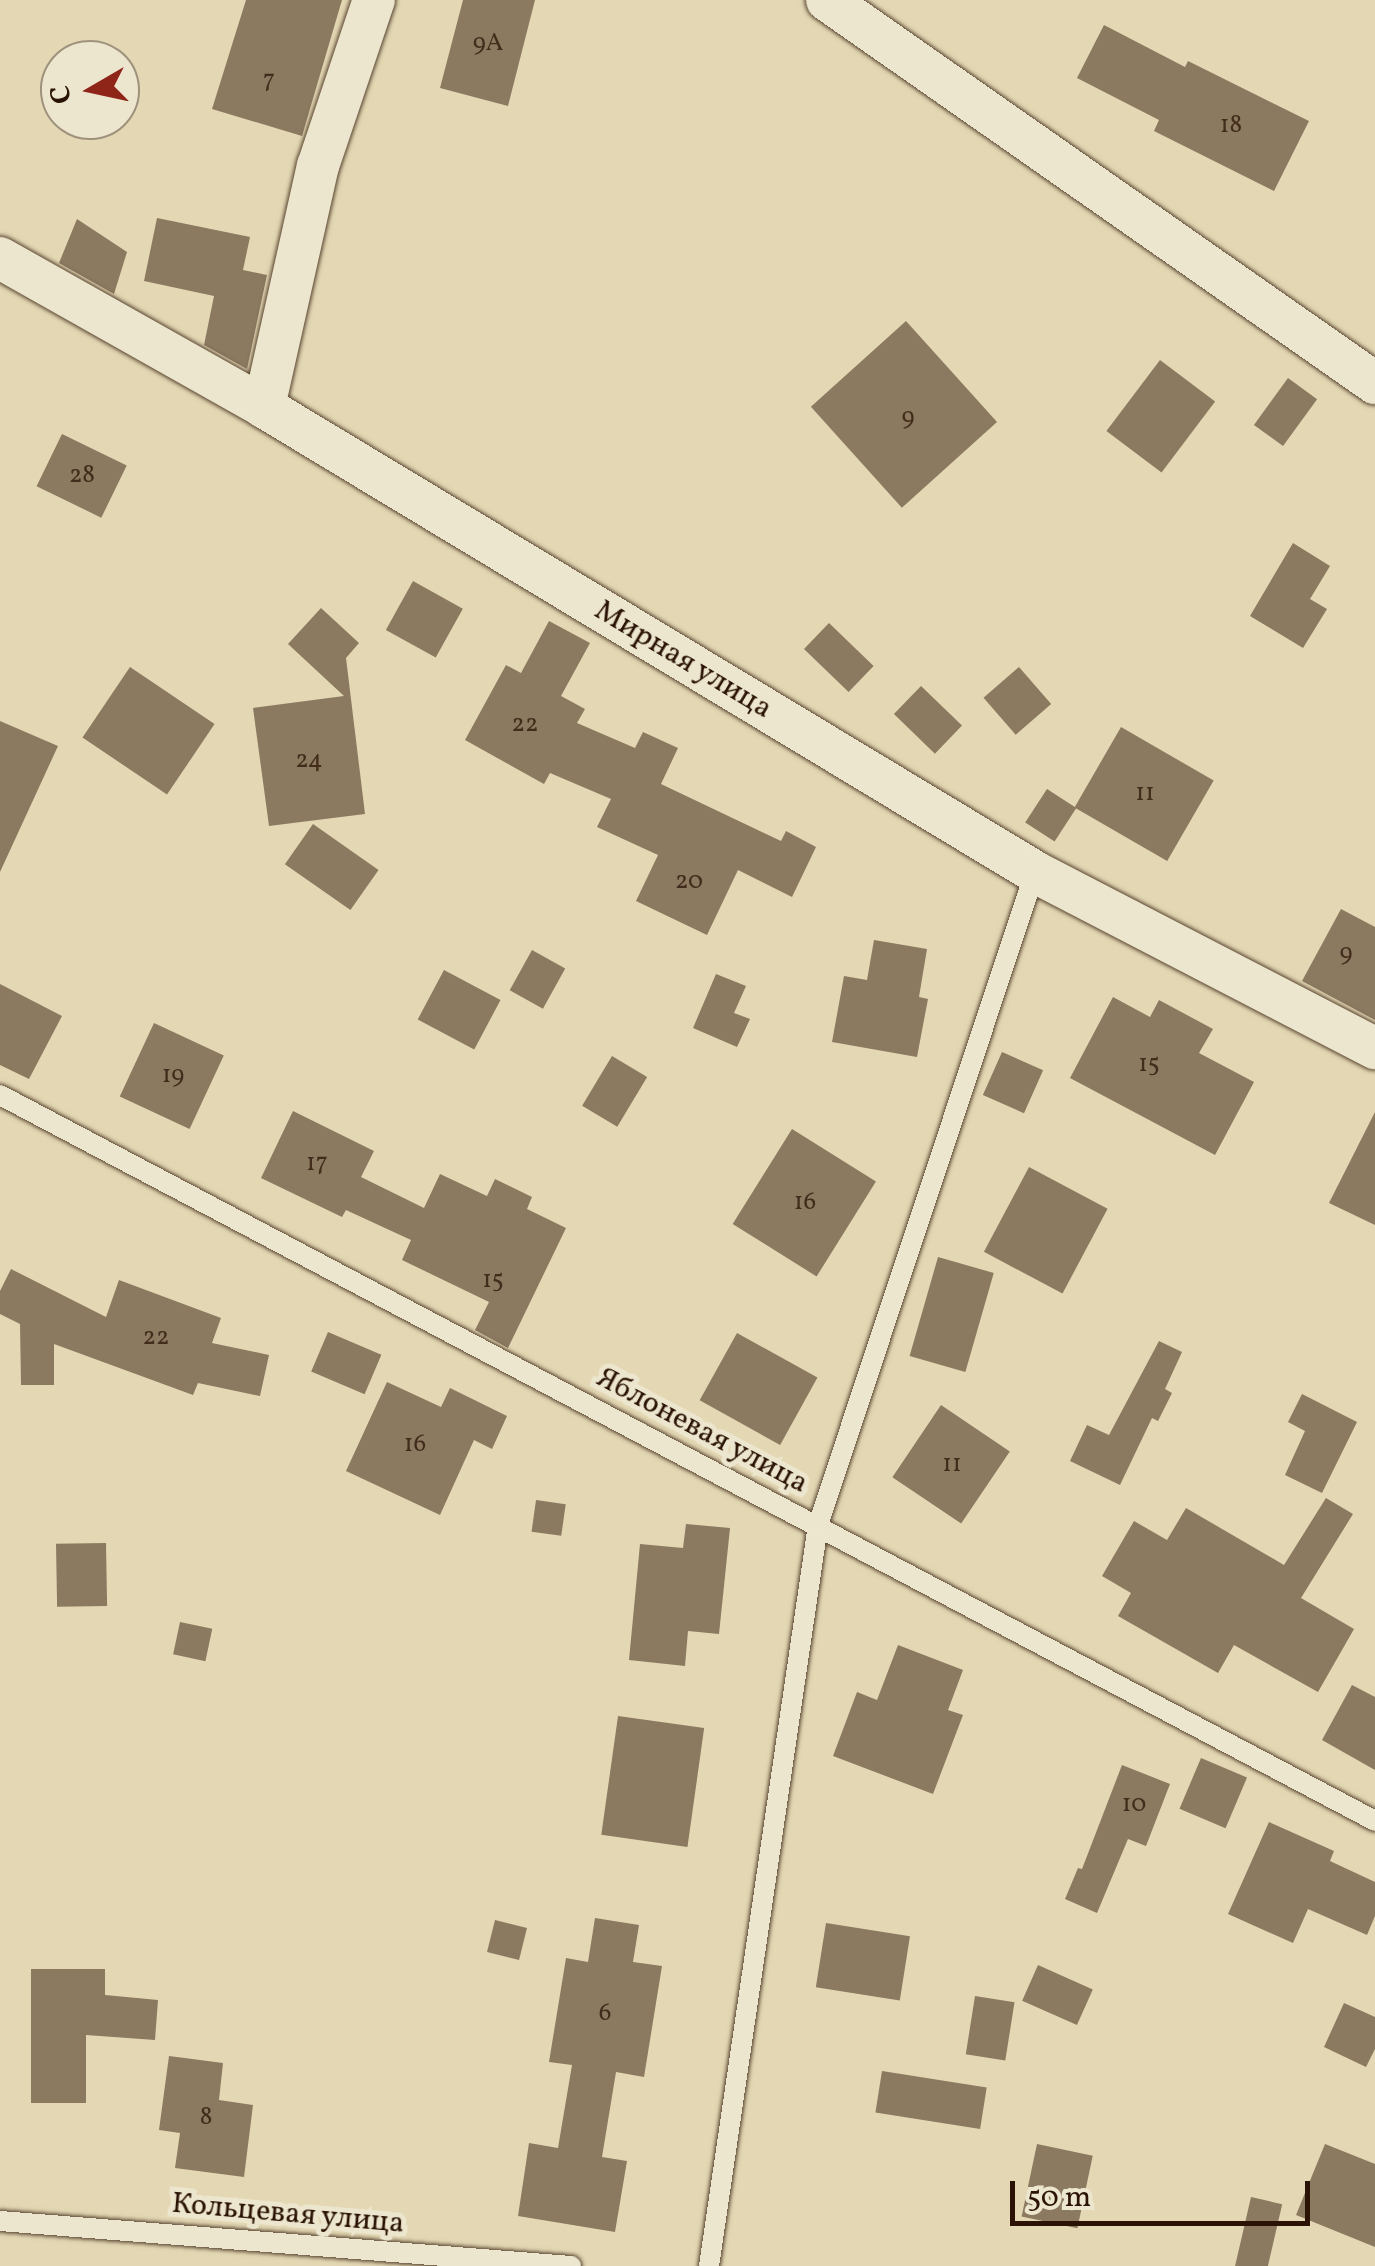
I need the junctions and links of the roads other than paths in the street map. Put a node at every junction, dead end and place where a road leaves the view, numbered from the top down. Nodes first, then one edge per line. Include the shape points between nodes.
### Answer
1 (374, 0) edge
2 (827, 0) edge
3 (0, 258) edge
4 (1375, 382) edge
5 (264, 407) junction
6 (1035, 872) junction
7 (1375, 1048) edge
8 (0, 1096) edge
9 (818, 1525) junction
10 (1375, 1822) edge
11 (0, 2221) edge
12 (571, 2266) edge
13 (709, 2266) edge

1 - 5 street via 318,166
2 - 4 street
3 - 5 street, Мирная улица
5 - 6 street, Мирная улица
6 - 7 street, Мирная улица
6 - 9 lane
8 - 9 lane, Яблоневая улица
9 - 10 lane, Яблоневая улица
9 - 13 lane
11 - 12 lane, Кольцевая улица

